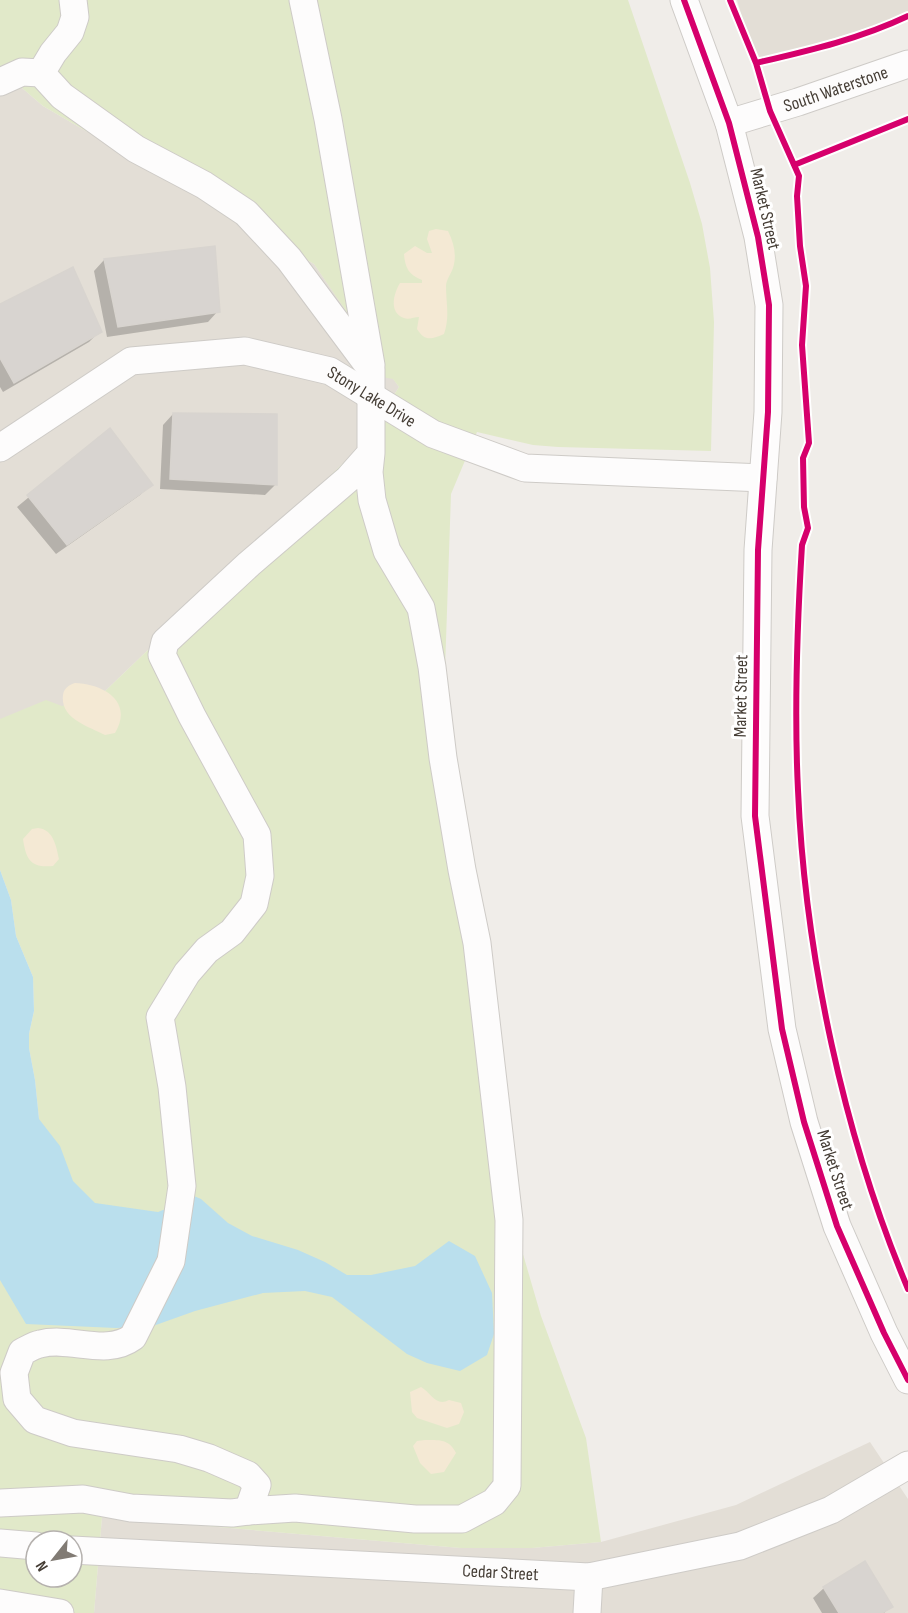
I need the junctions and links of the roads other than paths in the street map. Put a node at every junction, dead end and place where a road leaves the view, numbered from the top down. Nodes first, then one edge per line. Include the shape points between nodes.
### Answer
1 (73, 0) edge
2 (303, 0) edge
3 (684, 0) edge
4 (908, 64) edge
5 (41, 73) junction
6 (0, 82) edge
7 (729, 123) junction
8 (371, 369) junction
9 (371, 396) junction
10 (0, 448) edge
11 (371, 453) junction
12 (763, 478) junction
13 (908, 1380) edge
14 (908, 1465) edge
15 (0, 1503) edge
16 (248, 1511) junction
17 (0, 1543) edge
18 (24, 1545) edge
19 (84, 1551) edge
20 (589, 1577) junction
21 (0, 1603) edge
22 (60, 1613) edge
23 (587, 1613) edge

1 - 5 street via 75,18 70,32
2 - 8 street via 328,119
3 - 7 street, Market Street
4 - 7 street, South Waterstone
5 - 6 street via 22,72
5 - 8 street via 62,96 136,149 204,185 246,213 288,259
7 - 12 street, Market Street via 758,237 769,305
8 - 9 street
9 - 10 street, Stony Lake Drive via 330,371 245,351 131,361
9 - 11 street
9 - 12 street, Stony Lake Drive via 433,434 525,468
11 - 16 street via 372,500 387,551 422,608 445,769 477,943 509,1220 507,1486 494,1502 462,1520 295,1508
11 - 16 street via 165,642 162,655 256,835 260,876 254,904 232,932 207,950 187,973 160,1017 182,1186 171,1261 133,1336 123,1344 40,1344 22,1352 14,1373 17,1399 35,1420 73,1433 179,1449 248,1475 257,1485
12 - 13 street, Market Street via 758,550 755,816 782,1029 804,1122 837,1226
14 - 20 street, Cedar Street via 831,1510 740,1546
15 - 16 street via 83,1499 131,1508
17 - 18 street
19 - 20 street, Cedar Street
20 - 23 street
21 - 22 street

